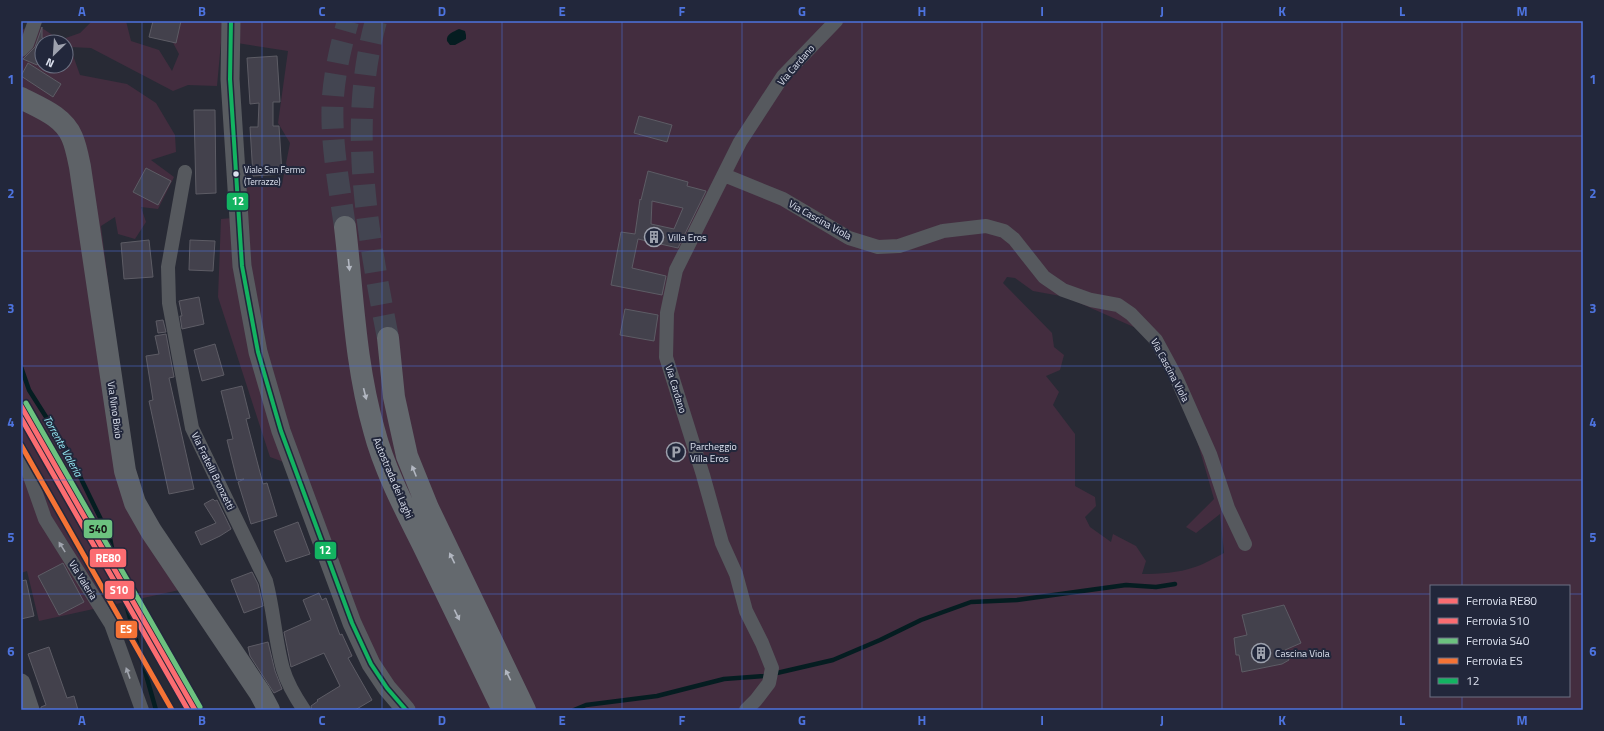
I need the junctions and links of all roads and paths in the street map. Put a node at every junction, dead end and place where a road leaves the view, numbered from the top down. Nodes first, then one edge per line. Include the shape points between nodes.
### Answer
1 (35, 21) edge
2 (230, 21) edge
3 (836, 21) edge
4 (21, 50) edge
5 (21, 98) edge
6 (184, 172) dead end
7 (724, 176) junction
8 (345, 227) tunnel mouth
9 (388, 338) tunnel mouth
10 (21, 451) edge
11 (419, 512) junction
12 (1245, 544) dead end
13 (21, 683) edge
14 (30, 710) edge
15 (142, 710) edge
16 (269, 710) edge
17 (304, 710) edge
18 (406, 710) edge
19 (503, 710) edge
20 (525, 710) edge
21 (746, 710) edge

1 - 4 street
2 - 18 main road via 230,79 242,266 258,352 281,431 352,623 371,664
3 - 7 street, Via Cardano via 783,76 740,142
5 - 16 main road, Via Nino Bixio via 64,123 72,137 80,167 125,471 134,503
6 - 17 street, Via Fratelli Bronzetti via 168,267 169,303 192,428 266,581 284,671
7 - 12 street, Via Cascina Viola via 783,199 849,238 878,247 899,246 944,231 986,226 1004,231 1014,239 1044,277 1063,290 1091,300 1118,305 1131,314 1156,340 1176,377 1210,454 1228,508
7 - 21 street, Via Cardano via 676,270 667,313 666,358 722,543 736,574 746,611 772,668 769,683
8 -> 11 highway, Autostrada dei Laghi via 362,382 374,432 388,468
11 -> 9 highway, Autostrada dei Laghi via 394,398
15 -> 10 street, Via Valeria via 111,624 45,519
11 -> 19 highway, Autostrada dei Laghi
20 -> 11 highway, Autostrada dei Laghi
13 - 14 main road

